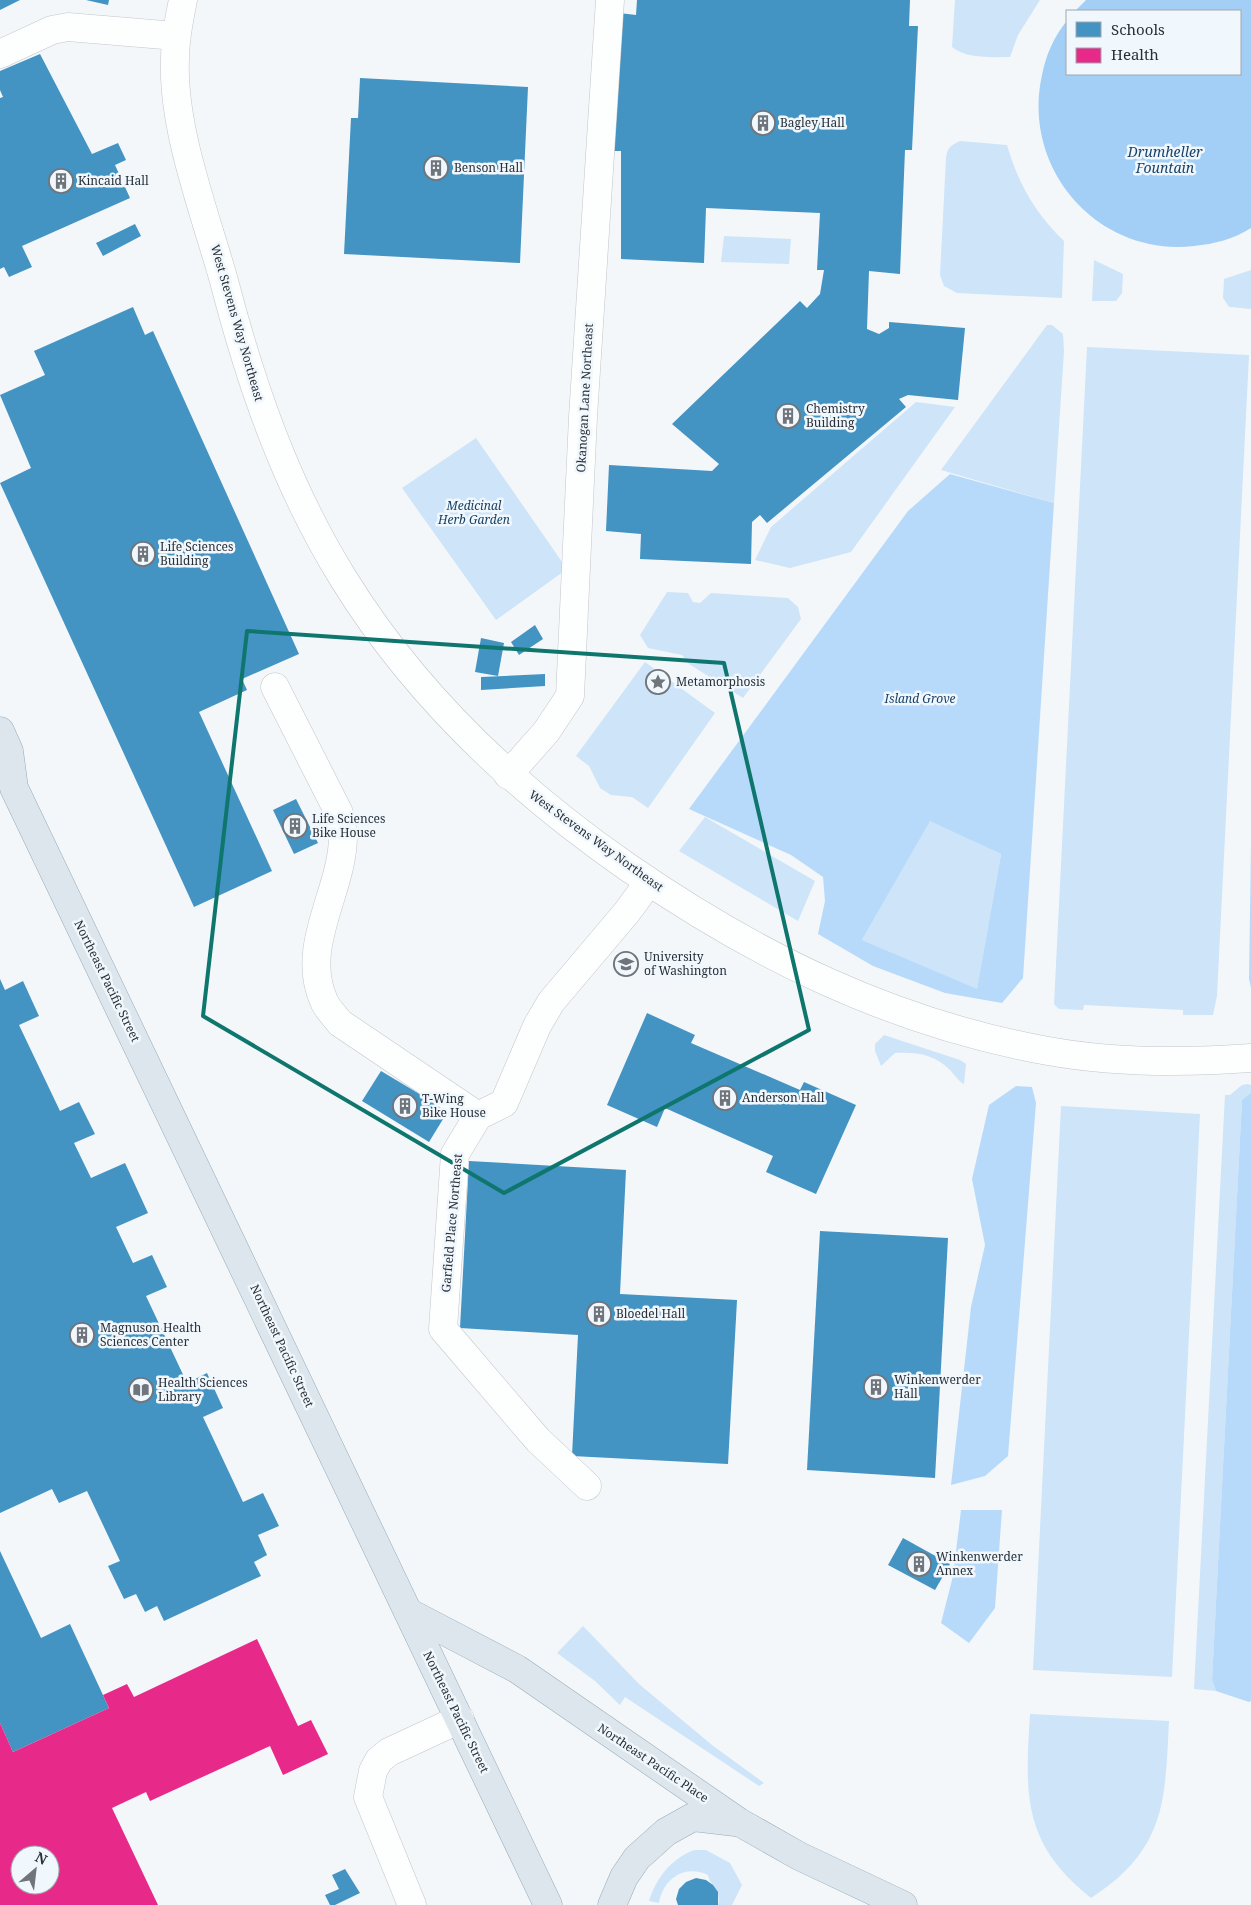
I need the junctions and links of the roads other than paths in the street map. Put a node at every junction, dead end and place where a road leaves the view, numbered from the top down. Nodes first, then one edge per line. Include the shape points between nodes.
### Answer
1 (182, 0) edge
2 (610, 0) edge
3 (176, 36) junction
4 (0, 54) edge
5 (275, 687) dead end
6 (0, 731) edge
7 (508, 775) junction
8 (7, 784) edge
9 (649, 882) junction
10 (1251, 1058) edge
11 (478, 1116) junction
12 (587, 1486) dead end
13 (408, 1612) junction
14 (460, 1719) junction
15 (739, 1822) junction
16 (412, 1905) edge
17 (548, 1905) edge
18 (612, 1905) edge
19 (903, 1905) edge

1 - 3 street, West Stevens Way Northeast
2 - 7 street, Okanogan Lane Northeast via 583,417 570,696 546,732
3 - 4 street via 68,27 52,30
3 - 7 street, West Stevens Way Northeast via 174,63 186,146 254,389 296,490 343,578 400,661
5 - 11 street via 338,814 343,835 316,949 316,976 324,1002 340,1023
6 - 8 main road, Northeast Pacific Street via 9,751
7 - 9 street, West Stevens Way Northeast via 562,820
8 - 13 main road, Northeast Pacific Street
9 - 10 street, West Stevens Way Northeast via 727,931 805,973 863,999 930,1022 982,1037 1082,1056 1174,1061
9 - 11 street via 550,1002 504,1103
11 - 12 street, Garfield Place Northeast via 455,1154 443,1329 538,1440
13 - 14 main road, Northeast Pacific Street
13 - 15 main road, Northeast Pacific Place via 517,1669
14 - 16 street via 389,1752 379,1760 369,1784 368,1797
14 - 17 main road, Northeast Pacific Street
15 - 18 main road via 693,1817 666,1832 637,1858 624,1877
15 - 19 main road, Northeast Pacific Place via 799,1856

